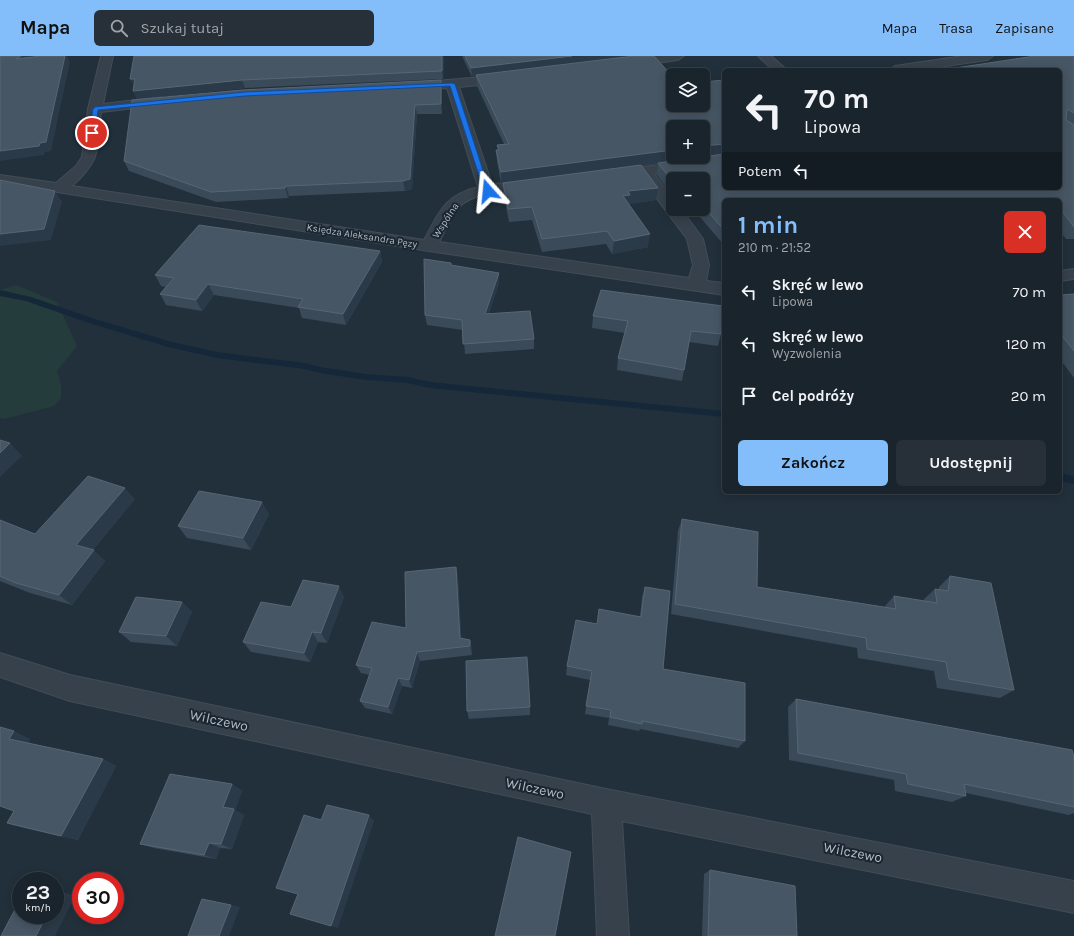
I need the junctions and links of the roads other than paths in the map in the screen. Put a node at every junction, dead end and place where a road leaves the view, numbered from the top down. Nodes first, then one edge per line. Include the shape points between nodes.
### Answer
1 (107, 56) edge
2 (678, 56) edge
3 (764, 56) edge
4 (987, 56) edge
5 (961, 58) edge
6 (614, 65) edge
7 (779, 68) edge
8 (906, 68) edge
9 (977, 68) edge
10 (522, 77) edge
11 (452, 84) junction
12 (400, 88) edge
13 (176, 100) edge
14 (95, 109) junction
15 (722, 160) edge
16 (644, 172) junction
17 (605, 176) edge
18 (0, 178) edge
19 (550, 183) edge
20 (60, 188) junction
21 (488, 191) junction
22 (429, 246) junction
23 (1074, 274) edge
24 (1062, 276) edge
25 (696, 286) junction
26 (722, 289) edge
27 (0, 665) edge
28 (606, 803) junction
29 (1074, 897) edge
30 (613, 936) edge

1 - 14 street
2 - 6 street
3 - 7 street
4 - 5 street
5 - 8 street
5 - 9 street
10 - 11 street
11 - 12 street
11 - 21 street
13 - 14 street
14 - 20 street via 89,158 82,169
15 - 16 street
16 - 17 street
16 - 25 street via 695,239 701,265
18 - 20 street, Księdza Aleksandra Pęzy
19 - 21 street, Wspólna
20 - 22 street, Księdza Aleksandra Pęzy
21 - 22 street, Wspólna via 470,194 454,203
22 - 25 street, Księdza Aleksandra Pęzy
23 - 24 street
25 - 26 street, Księdza Aleksandra Pęzy
27 - 28 street, Wilczewo via 70,688
28 - 29 street, Wilczewo
28 - 30 street

